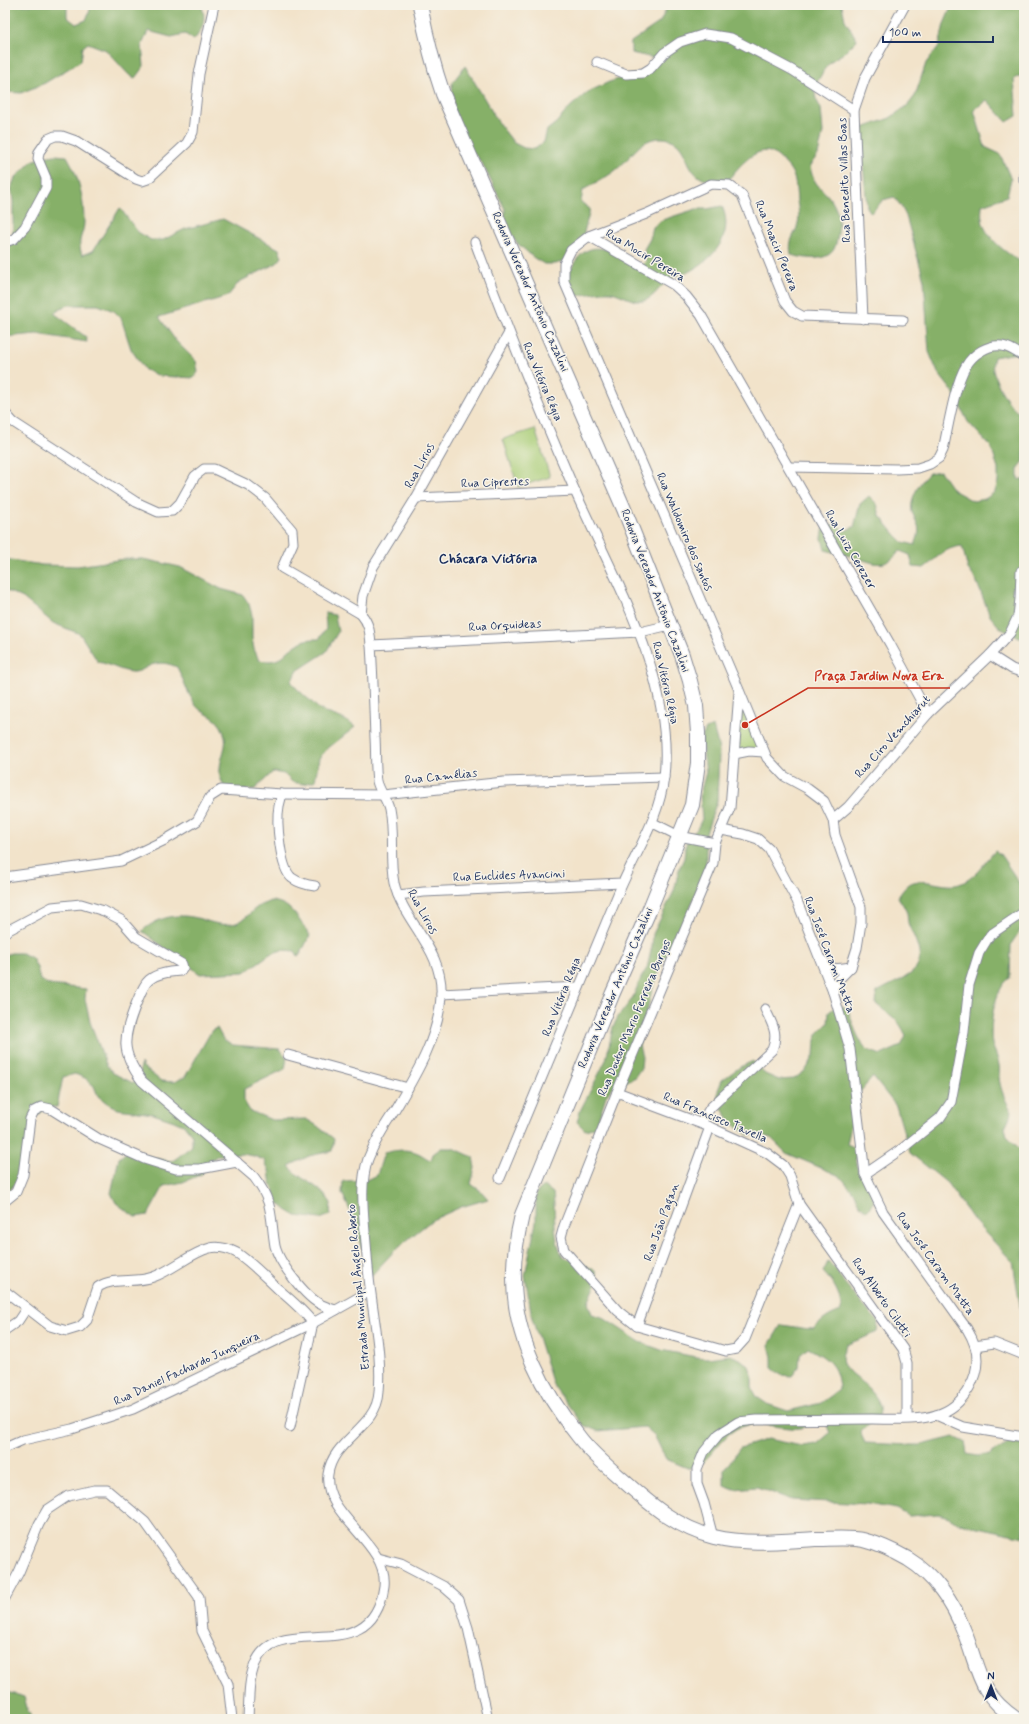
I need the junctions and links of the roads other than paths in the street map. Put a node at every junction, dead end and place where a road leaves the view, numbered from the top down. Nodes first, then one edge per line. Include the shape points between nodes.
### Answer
1 (214, 5) edge
2 (420, 5) edge
3 (905, 5) edge
4 (596, 62) dead end
5 (854, 110) junction
6 (1024, 175) edge
7 (1024, 180) edge
8 (589, 236) junction
9 (5, 242) edge
10 (475, 242) dead end
11 (863, 319) junction
12 (903, 320) dead end
13 (509, 333) junction
14 (1024, 358) edge
15 (749, 400) joint
16 (5, 413) edge
17 (788, 467) junction
18 (575, 491) junction
19 (416, 498) junction
20 (1024, 571) edge
21 (361, 614) junction
22 (670, 625) junction
23 (640, 632) junction
24 (371, 645) junction
25 (990, 655) junction
26 (1024, 673) edge
27 (739, 690) junction
28 (928, 714) junction
29 (764, 752) junction
30 (734, 754) junction
31 (664, 778) junction
32 (282, 794) junction
33 (383, 795) junction
34 (833, 820) junction
35 (653, 823) junction
36 (721, 830) junction
37 (679, 836) junction
38 (715, 843) junction
39 (5, 877) edge
40 (622, 883) junction
41 (315, 886) dead end
42 (398, 895) junction
43 (1024, 912) edge
44 (5, 932) edge
45 (819, 957) junction
46 (851, 967) junction
47 (579, 987) junction
48 (833, 992) junction
49 (441, 994) junction
50 (765, 1009) dead end
51 (288, 1055) dead end
52 (408, 1088) junction
53 (617, 1092) junction
54 (705, 1125) junction
55 (368, 1159) joint
56 (237, 1162) junction
57 (865, 1174) junction
58 (500, 1178) dead end
59 (5, 1201) edge
60 (799, 1204) junction
61 (5, 1291) edge
62 (370, 1291) junction
63 (26, 1309) junction
64 (336, 1310) junction
65 (313, 1323) junction
66 (637, 1326) junction
67 (5, 1330) edge
68 (975, 1346) junction
69 (1024, 1355) edge
70 (936, 1415) junction
71 (907, 1418) junction
72 (290, 1427) dead end
73 (1024, 1437) edge
74 (5, 1448) edge
75 (713, 1537) junction
76 (378, 1558) junction
77 (5, 1598) edge
78 (232, 1719) edge
79 (248, 1719) edge
80 (488, 1719) edge
81 (1016, 1719) edge

1 - 9 street via 199,74 193,132 187,143 148,179 142,181 76,141 62,136 48,139 39,152 38,159 46,178 46,188 25,228 14,239
2 - 22 main road, Rodovia Vereador Antônio Cazalini via 434,69 446,101 624,509
3 - 5 street, Rua Benedito Villas Boas via 865,78
4 - 5 street via 626,74 643,73 680,42 705,34 731,38 792,70
5 - 11 street, Rua Benedito Villas Boas
6 - 7 street
8 - 11 street, Rua Moacir Pereira via 646,214 711,184 729,185 742,195 785,301 793,311 802,316
8 - 15 street, Rua Mocir Pereira via 674,285 686,296 701,315
8 - 27 street, Rua Waldomiro dos santos via 571,250 564,264 564,281
10 - 13 street, Rua Vitória Régia
11 - 12 street, Rua Moacir Pereira
13 - 18 street, Rua Vitória Régia
13 - 19 street, Rua Lirios
14 - 17 street via 1002,346 978,352 966,366 959,381 943,450 939,458 930,464 918,468 897,469
15 - 17 street, Rua Luiz Cerezer
16 - 21 street via 13,422 149,510 172,511 180,503 195,476 204,469 214,469 248,486 260,493 292,530 293,543 282,568
17 - 28 street, Rua Luiz Cerezer
18 - 19 street, Rua Ciprestes
18 - 23 street, Rua Vitória Régia
19 - 21 street, Rua Lirios via 373,567 363,596
20 - 25 street, Rua Ciro Vemchiarut via 1021,571 1018,616 1010,633
21 - 24 street, Rua Lirios via 367,621
22 - 23 street, Rua Orquideas
22 - 37 main road, Rodovia Vereador Antônio Cazalini via 690,681 696,706 698,733 698,763 692,805
23 - 24 street, Rua Orquideas
23 - 31 street, Rua Vitória Régia via 658,694 664,727
24 - 33 street, Rua Lirios via 377,782
25 - 26 street via 1012,669
25 - 28 street, Rua Ciro Vemchiarut
27 - 29 street, Rua Waldomiro dos santos
27 - 30 street, Rua Doutor Mario Ferreira Burgos
28 - 34 street, Rua Ciro Vemchiarut via 848,807
29 - 30 street
29 - 34 street, Rua Waldomiro dos santos via 784,776 824,801
30 - 36 street, Rua Doutor Mario Ferreira Burgos via 730,808
31 - 33 street, Rua Camélias via 504,782
31 - 35 street, Rua Vitória Régia
32 - 33 street, Rua Camélias
32 - 39 street, Rua Camélias via 220,790 210,797 197,821 121,861
32 - 41 street via 279,808 280,851 284,868 291,877 302,884
33 - 42 street, Rua Lirios via 389,808 393,881
34 - 46 street, Rua Waldomiro dos santos via 835,835 861,907 857,948
35 - 37 street
35 - 40 street, Rua Vitória Régia
36 - 38 street, Rua Doutor Mario Ferreira Burgos
36 - 45 street, Rua José Caram Matta via 758,839 769,849 797,901
37 - 38 street
37 - 75 main road, Rodovia Vereador Antônio Cazalini via 524,1208 515,1245 514,1280 517,1312 528,1355 561,1413 579,1438 651,1505 688,1529
38 - 53 street, Rua Doutor Mario Ferreira Burgos via 713,863
40 - 42 street, Rua Euclides Avancini
40 - 47 street, Rua Vitória Régia
42 - 49 street, Rua Lirios via 433,955 440,976
43 - 57 street via 990,935 979,953 969,985 964,1032 951,1102 940,1118
44 - 56 street via 52,907 81,904 104,911 121,920 136,937 182,964 181,971 157,976 148,981 128,1025 125,1040 127,1055 142,1081
45 - 46 street via 829,968
45 - 48 street, Rua José Caram Matta
46 - 48 street via 837,982
47 - 49 street
47 - 58 street, Rua Vitória Régia
48 - 57 street, Rua José Caram Matta via 850,1049
49 - 52 street, Rua Lirios via 432,1038
50 - 54 street, Rua João Pagan via 776,1033 772,1050 710,1108
51 - 52 street
52 - 55 street, Rua Lirios
53 - 54 street, Rua Francisco Tavella
53 - 66 street, Rua Doutor Mario Ferreira Burgos via 561,1237 564,1250 618,1311
54 - 60 street, Rua Francisco Tavella via 767,1153 783,1165 790,1176
54 - 66 street, Rua João Pagan
55 - 62 street, Estrada Municipal Ângelo Roberto via 363,1194
56 - 59 street via 200,1169 176,1169 144,1159 99,1139 52,1109 42,1107 34,1111 30,1119 23,1175 16,1192
56 - 64 street via 254,1177 269,1202 280,1258 307,1294 321,1305
57 - 68 street, Rua José Caram Matta via 883,1212 967,1329
60 - 66 street via 745,1339 736,1349 726,1351
60 - 71 street, Rua Alberto Cilotti via 903,1349 908,1363
61 - 63 street
62 - 64 street, Rua Daniel Fachardo Junqueira
62 - 76 street, Estrada Municipal Ângelo Roberto via 378,1335 378,1406 333,1458 328,1474 328,1488 334,1501
63 - 65 street via 50,1326 67,1331 80,1327 87,1320 98,1287 106,1282 146,1279 163,1274 200,1251 223,1248 236,1253 255,1267 301,1308
63 - 67 street via 18,1321
64 - 65 street, Rua Daniel Fachardo Junqueira
65 - 72 street
65 - 74 street, Rua Daniel Fachardo Junqueira via 133,1410 72,1429 23,1440
68 - 69 street via 994,1343
68 - 70 street, Rua José Caram Matta via 977,1363 973,1381 965,1395 952,1407
70 - 71 street, Rua José Caram Matta
70 - 73 street via 963,1427
71 - 75 street, Rua José Caram Matta via 738,1422 719,1434 704,1452 697,1469 697,1484
75 - 81 main road, Rodovia Vereador Antônio Cazalini via 761,1543 832,1538 861,1540 887,1548 909,1560 929,1575 944,1593 965,1632 981,1683 990,1697
76 - 79 street, Estrada Municipal Ângelo Roberto via 384,1572 384,1584 375,1615 363,1627 349,1634 333,1637 299,1637 276,1642 263,1650 255,1663 251,1679
76 - 80 street via 402,1564 443,1586 459,1600 468,1628
77 - 78 street via 47,1510 68,1496 107,1490 145,1522 199,1597 202,1631 228,1684

